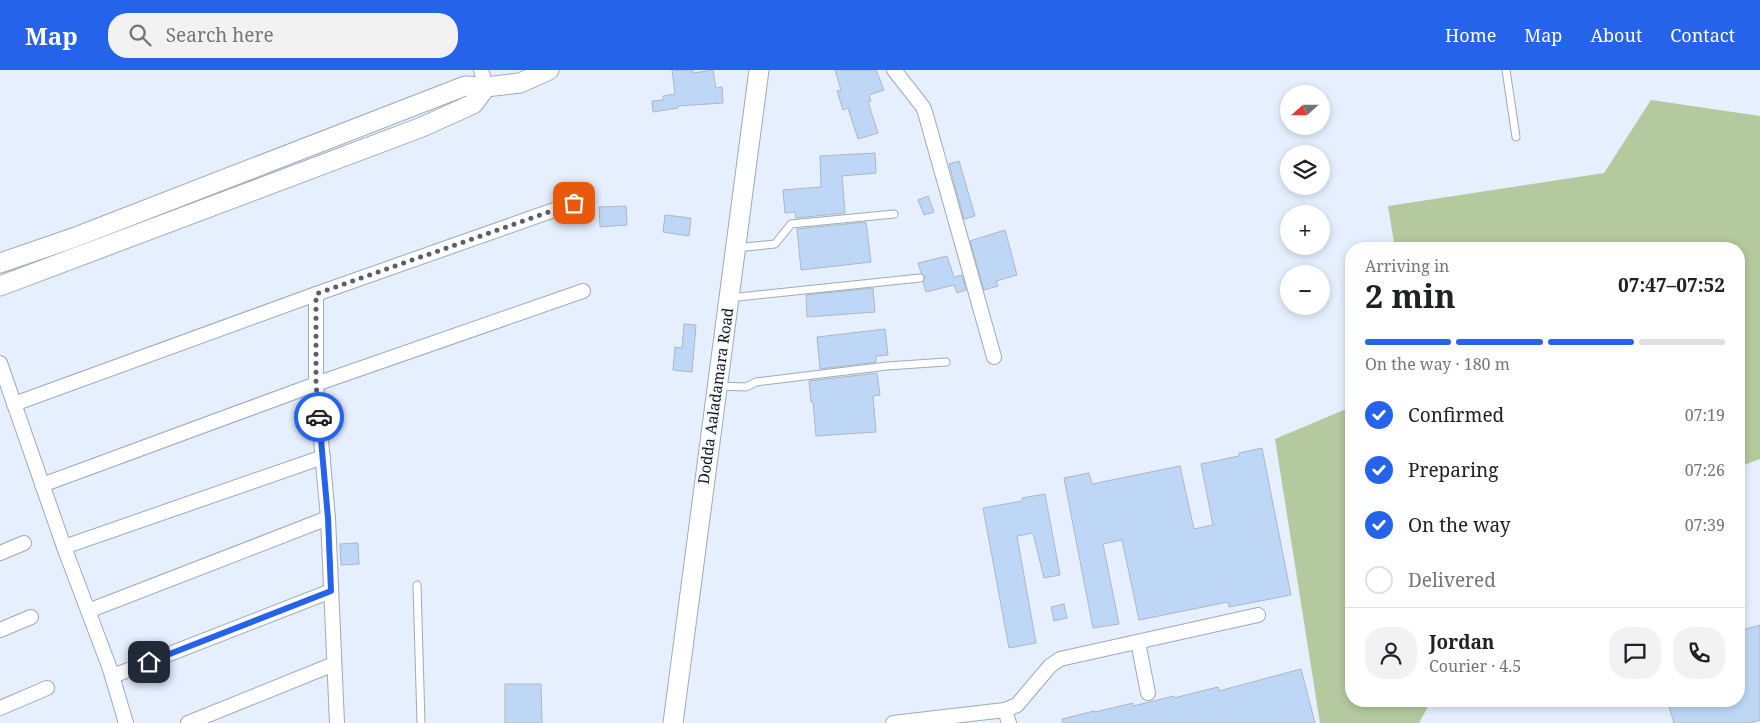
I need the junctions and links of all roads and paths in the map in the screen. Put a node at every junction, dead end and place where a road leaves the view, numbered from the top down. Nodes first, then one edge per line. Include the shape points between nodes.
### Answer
1 (549, 70) edge
2 (759, 70) edge
3 (894, 70) edge
4 (1506, 70) edge
5 (483, 79) edge
6 (1516, 137) dead end
7 (574, 203) dead end
8 (894, 214) dead end
9 (736, 248) junction
10 (0, 263) edge
11 (920, 278) dead end
12 (0, 286) edge
13 (583, 291) dead end
14 (316, 294) junction
15 (729, 298) junction
16 (994, 357) dead end
17 (946, 362) dead end
18 (1, 372) edge
19 (316, 384) junction
20 (716, 386) junction
21 (14, 404) junction
22 (322, 457) junction
23 (42, 485) junction
24 (328, 518) junction
25 (24, 543) dead end
26 (64, 547) junction
27 (0, 553) edge
28 (417, 585) dead end
29 (331, 591) junction
30 (88, 611) junction
31 (1258, 615) dead end
32 (31, 617) dead end
33 (0, 630) edge
34 (1138, 642) junction
35 (334, 664) junction
36 (113, 676) junction
37 (47, 688) dead end
38 (1148, 693) dead end
39 (0, 708) edge
40 (1007, 716) edge
41 (126, 723) edge
42 (188, 723) edge
43 (337, 723) edge
44 (421, 723) edge
45 (673, 723) edge
46 (893, 723) edge

1 - 5 street via 520,83
2 - 9 street, Dodda Aaladamara Road
3 - 16 street via 925,112
4 - 6 lane
5 - 10 street
5 - 12 street via 474,104 422,127
7 - 14 street
8 - 9 lane via 791,224 775,244
9 - 15 street, Dodda Aaladamara Road
11 - 15 lane
13 - 19 street
14 - 19 street
14 - 21 street
15 - 20 street, Dodda Aaladamara Road
17 - 20 lane via 756,382 746,387
18 - 21 street
19 - 22 street
19 - 23 street
20 - 45 street, Dodda Aaladamara Road
21 - 23 street
22 - 24 street
22 - 26 street
23 - 26 street
24 - 29 street
24 - 30 street
25 - 27 street
26 - 30 street
28 - 44 lane
29 - 35 street
29 - 36 street
30 - 36 street
31 - 34 street
32 - 33 street
34 - 38 street
34 - 40 street via 1060,659 1050,666
35 - 42 street
35 - 43 street
36 - 41 street
37 - 39 street
40 - 46 street

